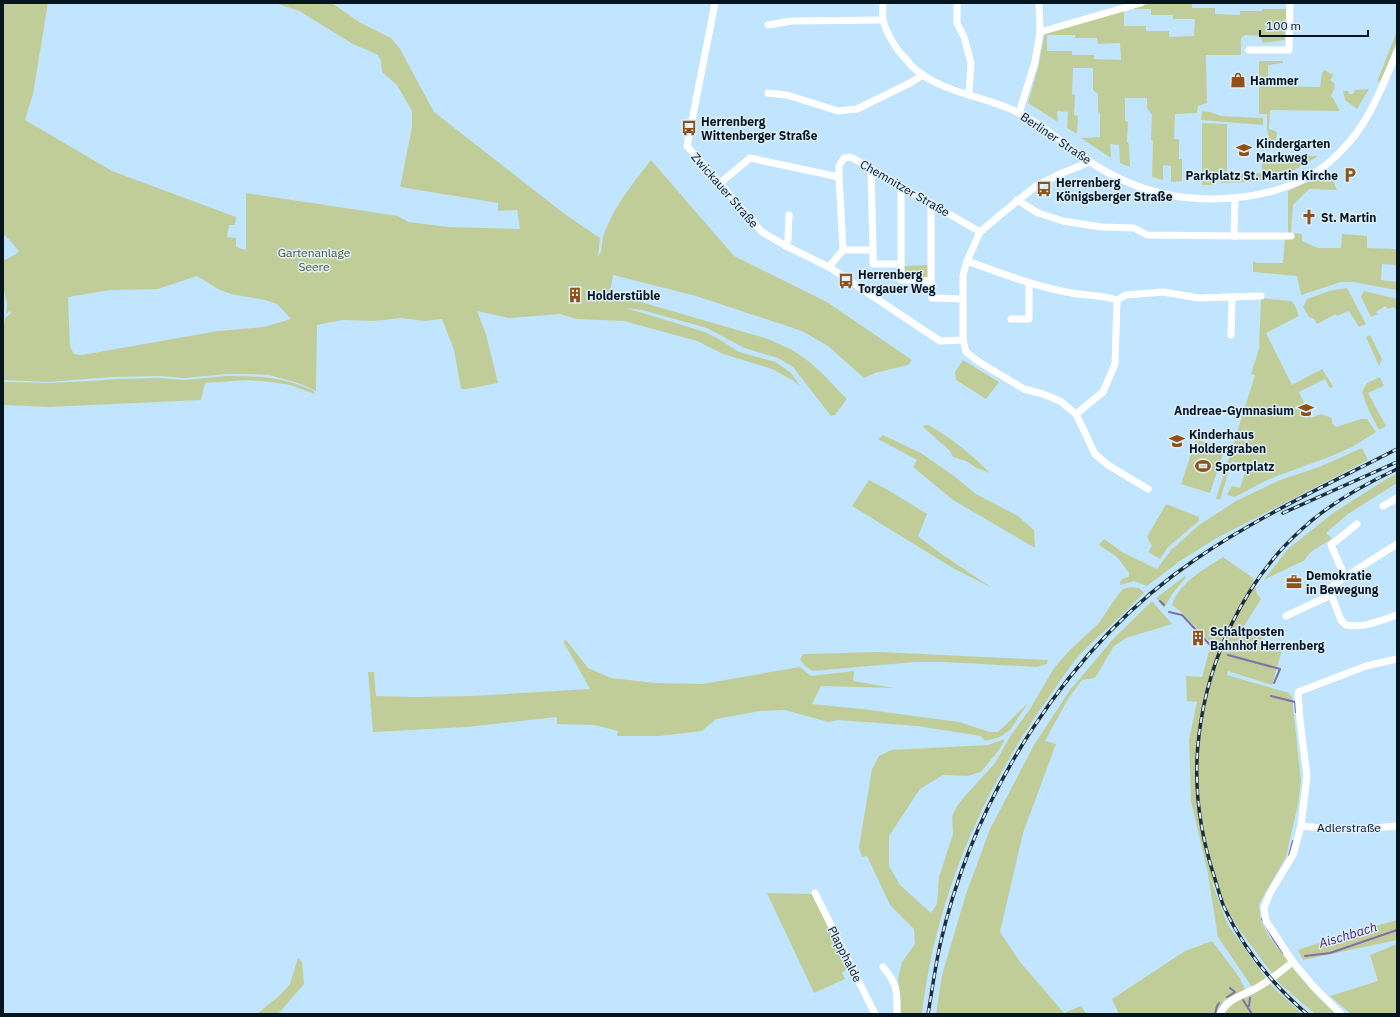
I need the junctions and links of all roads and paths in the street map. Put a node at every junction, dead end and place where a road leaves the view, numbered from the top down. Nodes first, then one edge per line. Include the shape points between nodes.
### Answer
1 (715, 3) edge
2 (883, 3) edge
3 (958, 3) edge
4 (1040, 3) edge
5 (1141, 3) edge
6 (1290, 3) edge
7 (883, 20) junction
8 (768, 25) dead end
9 (1040, 32) junction
10 (1249, 50) dead end
11 (1397, 52) edge
12 (923, 75) junction
13 (768, 93) dead end
14 (969, 95) junction
15 (1019, 113) junction
16 (1090, 162) junction
17 (871, 169) junction
18 (839, 177) junction
19 (720, 184) junction
20 (901, 186) junction
21 (1235, 199) junction
22 (1017, 200) junction
23 (931, 203) junction
24 (789, 215) dead end
25 (980, 232) junction
26 (1234, 236) junction
27 (1290, 236) dead end
28 (786, 246) junction
29 (843, 250) junction
30 (873, 250) junction
31 (967, 261) junction
32 (901, 264) junction
33 (829, 267) junction
34 (931, 280) junction
35 (1030, 283) junction
36 (1261, 296) dead end
37 (1232, 297) junction
38 (963, 299) junction
39 (1117, 300) junction
40 (1011, 319) dead end
41 (1231, 335) dead end
42 (963, 340) junction
43 (1076, 414) junction
44 (1148, 489) dead end
45 (1397, 498) edge
46 (1382, 506) dead end
47 (1357, 524) dead end
48 (1397, 544) edge
49 (1345, 577) junction
50 (1331, 595) junction
51 (1397, 615) edge
52 (1286, 616) dead end
53 (1397, 659) edge
54 (1301, 826) junction
55 (1397, 826) edge
56 (815, 893) dead end
57 (1293, 962) junction
58 (883, 967) dead end
59 (875, 1014) edge
60 (897, 1014) edge
61 (1220, 1014) edge
62 (1342, 1014) edge

1 - 19 street, Zwickauer Straße via 687,146
2 - 7 street, Berliner Straße
3 - 14 street via 957,23 971,63
4 - 9 street
5 - 9 street
6 - 10 street via 1289,50
7 - 8 street via 792,20
7 - 12 street, Berliner Straße via 896,48
9 - 15 street via 1035,62
11 - 21 street, Berliner Straße via 1363,123 1352,140 1338,154 1310,176 1291,185
12 - 13 street via 857,110 838,111 787,95
12 - 14 street, Berliner Straße
14 - 15 street, Berliner Straße
15 - 16 street, Berliner Straße via 1056,136
16 - 21 street, Berliner Straße via 1125,181 1165,194
16 - 22 street via 1036,186
17 - 18 street, Chemnitzer Straße via 851,157 844,158
17 - 20 street, Chemnitzer Straße
17 - 30 street
18 - 19 street via 750,158
18 - 29 street, Chemnitzer Straße
19 - 28 street, Zwickauer Straße via 762,232
20 - 23 street, Chemnitzer Straße
20 - 32 street
21 - 26 street
22 - 25 street
22 - 26 street via 1038,212 1063,221 1100,228 1134,228 1147,235
23 - 25 street, Chemnitzer Straße
23 - 34 street
24 - 28 street
25 - 31 street
26 - 27 street
28 - 33 street, Zwickauer Straße
29 - 30 street
29 - 33 street
30 - 32 street via 873,264
31 - 35 street
31 - 38 street via 963,275
32 - 34 street via 901,280
33 - 42 street, Zwickauer Straße via 940,341
34 - 38 street via 932,298
35 - 39 street via 1068,293 1107,296
35 - 40 street via 1030,319
36 - 37 street
37 - 39 street via 1199,298 1163,292 1126,296
37 - 41 street
38 - 42 street
39 - 43 street via 1115,364 1103,392
42 - 43 street via 966,352 979,362 1024,389 1060,401
43 - 44 street via 1095,454 1108,465
45 - 46 street
47 - 49 street via 1331,545
48 - 49 street
49 - 50 street via 1329,589
50 - 51 street via 1341,620 1346,625 1375,623
50 - 52 street
53 - 54 street via 1366,666 1298,692 1308,776
54 - 55 street, Adlerstraße via 1354,829
54 - 57 street via 1293,855 1264,908 1266,922
56 - 59 street, Plapphalde
57 - 61 street via 1254,990 1230,1001
57 - 62 street
58 - 60 street via 893,979 897,994

